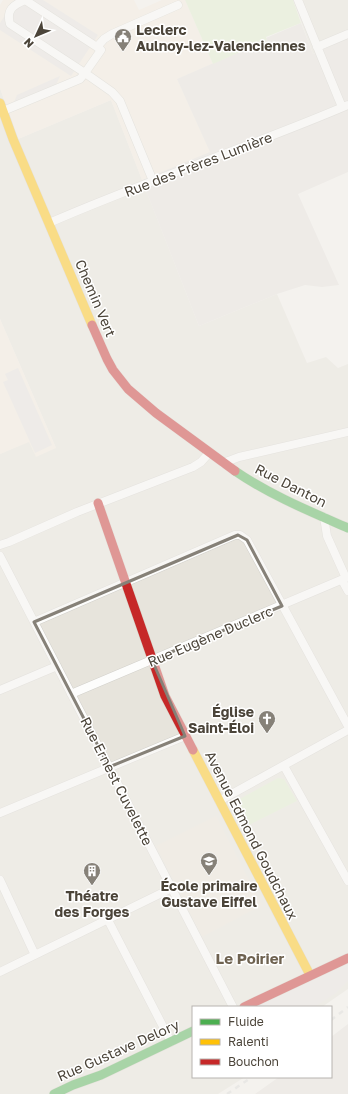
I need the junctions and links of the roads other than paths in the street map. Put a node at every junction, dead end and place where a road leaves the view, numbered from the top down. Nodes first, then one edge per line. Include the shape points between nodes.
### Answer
1 (25, 0) edge
2 (298, 0) edge
3 (178, 5) dead end
4 (348, 34) edge
5 (97, 47) junction
6 (318, 47) junction
7 (85, 73) junction
8 (345, 106) edge
9 (1, 107) edge
10 (153, 181) junction
11 (49, 223) junction
12 (348, 432) edge
13 (209, 453) junction
14 (223, 463) junction
15 (98, 503) junction
16 (324, 518) junction
17 (348, 528) edge
18 (0, 546) edge
19 (0, 556) edge
20 (345, 578) edge
21 (125, 583) junction
22 (348, 591) edge
23 (282, 606) junction
24 (34, 622) junction
25 (152, 660) junction
26 (57, 666) junction
27 (0, 690) edge
28 (71, 694) junction
29 (348, 726) edge
30 (348, 730) edge
31 (185, 736) junction
32 (284, 766) junction
33 (109, 767) junction
34 (219, 801) junction
35 (0, 813) edge
36 (0, 880) edge
37 (348, 881) edge
38 (172, 888) junction
39 (108, 920) junction
40 (35, 955) junction
41 (348, 958) edge
42 (0, 972) edge
43 (310, 975) junction
44 (232, 1006) edge
45 (246, 1006) edge
46 (192, 1032) edge
47 (171, 1042) junction
48 (54, 1094) edge

1 - 5 street
1 - 7 street via 10,10 10,24
2 - 6 street
3 - 5 street via 112,34
4 - 6 street
5 - 7 street via 101,50
6 - 8 street
7 - 9 street via 80,79
7 - 10 street via 112,92 120,101
8 - 10 street, Rue des Frères Lumière
9 - 11 street, Chemin Vert
10 - 11 street, Rue des Frères Lumière
11 - 13 street, Chemin Vert via 107,359 116,374 144,404
12 - 14 street
13 - 14 street, Chemin Vert
13 - 15 street via 193,467
14 - 16 street, Rue Danton via 264,489
15 - 18 street
15 - 21 street, Avenue Edmond Goudchaux
16 - 17 street, Rue Danton
16 - 20 street via 327,536
19 - 24 street, Rue Ernest Cuvelette
20 - 22 street
20 - 23 street, Rue Eugène Duclerc
21 - 23 street via 238,535 247,540
21 - 24 street
21 - 25 street, Avenue Edmond Goudchaux
23 - 25 street, Rue Eugène Duclerc
23 - 29 street
24 - 26 street, Rue Ernest Cuvelette
25 - 28 street, Rue Eugène Duclerc
25 - 31 street, Avenue Edmond Goudchaux via 165,696
26 - 27 street
26 - 28 street, Rue Ernest Cuvelette
28 - 33 street, Rue Ernest Cuvelette
30 - 32 street
31 - 33 street
31 - 34 street, Avenue Edmond Goudchaux
32 - 34 street
32 - 37 street
33 - 35 street
33 - 38 street, Rue Ernest Cuvelette
34 - 43 street, Avenue Edmond Goudchaux
36 - 40 street
38 - 39 street
38 - 44 street, Rue Ernest Cuvelette
39 - 40 street
39 - 47 street
40 - 42 street
41 - 43 street
43 - 45 street
46 - 47 street, Rue Gustave Delory
47 - 48 street, Rue Gustave Delory

